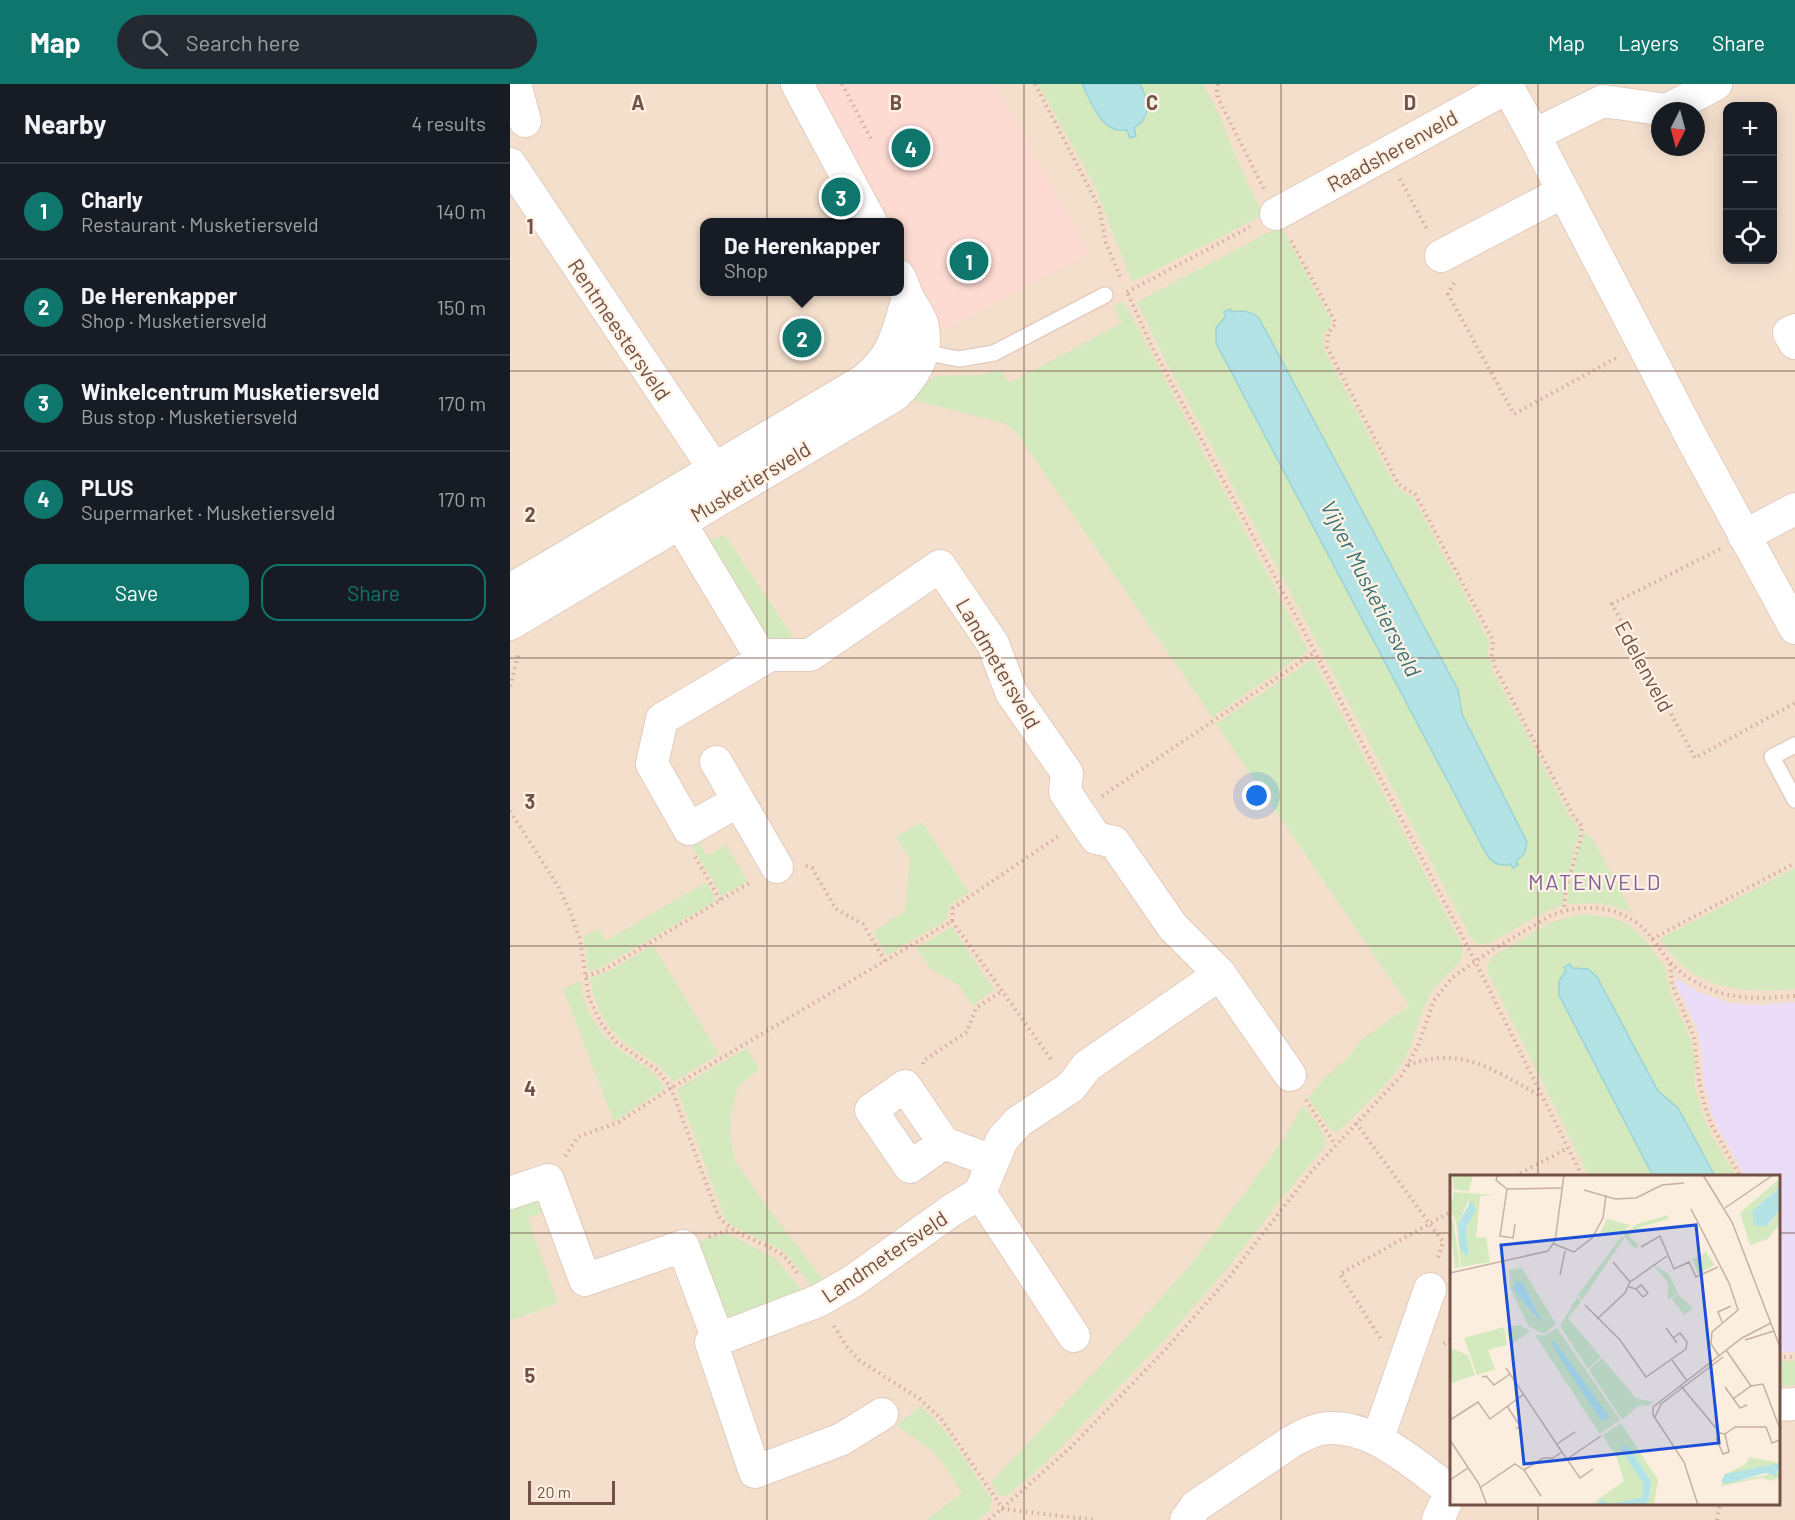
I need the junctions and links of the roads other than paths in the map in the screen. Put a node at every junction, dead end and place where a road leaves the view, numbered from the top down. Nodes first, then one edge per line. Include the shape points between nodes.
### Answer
1 (514, 84) edge
2 (797, 84) edge
3 (1716, 84) edge
4 (1507, 86) edge
5 (525, 121) dead end
6 (1534, 135) junction
7 (510, 164) edge
8 (1563, 192) junction
9 (1276, 214) road end
10 (869, 218) edge
11 (1441, 255) road end
12 (904, 287) edge
13 (1106, 295) dead end
14 (1795, 330) edge
15 (1795, 344) edge
16 (908, 348) junction
17 (722, 481) junction
18 (1795, 509) edge
19 (673, 510) junction
20 (1744, 537) junction
21 (510, 590) edge
22 (510, 624) edge
23 (1795, 628) edge
24 (762, 659) junction
25 (1795, 745) edge
26 (716, 762) dead end
27 (1795, 800) edge
28 (738, 801) junction
29 (777, 867) road end
30 (1220, 974) junction
31 (1290, 1075) road end
32 (944, 1143) junction
33 (992, 1161) junction
34 (510, 1193) edge
35 (980, 1193) junction
36 (1430, 1289) road end
37 (1074, 1336) dead end
38 (718, 1339) junction
39 (1795, 1404) edge
40 (1780, 1405) edge
41 (882, 1414) dead end
42 (1378, 1438) junction
43 (1450, 1488) edge
44 (1450, 1491) edge
45 (1186, 1520) edge
46 (1438, 1520) edge

1 - 5 street
2 - 10 street
3 - 6 street via 1667,110 1603,101
4 - 6 street, Raadsherenveld
4 - 9 street, Raadsherenveld
6 - 8 street
7 - 17 street, Rentmeestersveld
8 - 11 street
8 - 20 street
12 - 16 street, Musketiersveld
13 - 16 lane via 994,353 959,359
14 - 15 street via 1790,333
16 - 17 street, Musketiersveld via 886,360 863,381
17 - 19 street, Musketiersveld
18 - 20 street
19 - 21 street, Musketiersveld
19 - 22 street, Musketiersveld
19 - 24 street
20 - 23 street
24 - 28 street, Landmetersveld via 662,719 652,764 689,829
24 - 30 street, Landmetersveld via 770,655 810,655 940,566 993,644 1011,692 1067,773 1065,792 1096,838 1114,842 1173,927
25 - 27 lane via 1772,757
26 - 28 street
28 - 29 street
30 - 31 street, Landmetersveld
30 - 33 street via 1087,1066 1071,1088 1018,1122 1002,1140
32 - 32 street via 910,1167 871,1110 905,1086
32 - 33 street
33 - 35 street
34 - 38 street via 548,1180 585,1280 683,1246
35 - 37 street
35 - 38 street, Landmetersveld via 818,1301
36 - 42 street
38 - 41 street via 711,1342 755,1472 842,1438
39 - 40 street
42 - 43 street
42 - 45 street via 1338,1429 1305,1434 1196,1506
44 - 46 street

